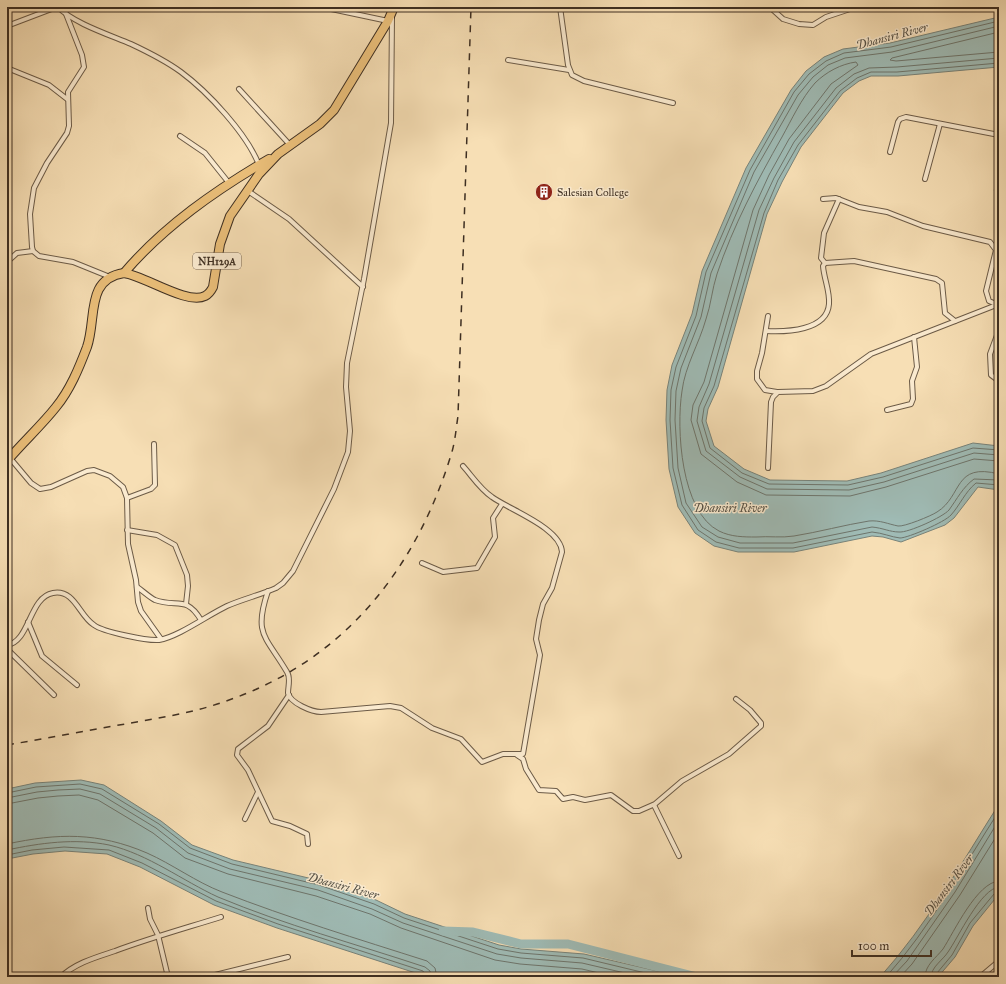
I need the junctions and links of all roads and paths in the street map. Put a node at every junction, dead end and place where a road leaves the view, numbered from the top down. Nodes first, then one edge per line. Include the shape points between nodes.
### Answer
1 (57, 7) edge
2 (322, 7) edge
3 (560, 7) edge
4 (856, 7) edge
5 (328, 8) edge
6 (772, 9) dead end
7 (393, 10) edge
8 (66, 14) junction
9 (388, 21) junction
10 (7, 26) edge
11 (508, 60) dead end
12 (7, 68) edge
13 (569, 70) junction
14 (239, 88) dead end
15 (67, 99) junction
16 (673, 103) dead end
17 (940, 124) junction
18 (180, 136) dead end
19 (999, 136) edge
20 (290, 145) junction
21 (890, 152) dead end
22 (278, 154) junction
23 (259, 165) junction
24 (925, 178) dead end
25 (229, 184) junction
26 (248, 191) junction
27 (823, 199) dead end
28 (839, 199) junction
29 (33, 252) junction
30 (7, 262) edge
31 (825, 263) junction
32 (124, 273) junction
33 (110, 276) junction
34 (363, 287) junction
35 (998, 304) edge
36 (768, 316) dead end
37 (955, 321) junction
38 (999, 330) edge
39 (766, 331) junction
40 (914, 337) junction
41 (999, 381) edge
42 (778, 392) junction
43 (887, 410) dead end
44 (154, 444) dead end
45 (8, 459) edge
46 (463, 466) dead end
47 (768, 468) dead end
48 (126, 498) junction
49 (502, 504) junction
50 (127, 530) junction
51 (422, 563) dead end
52 (137, 587) junction
53 (268, 591) junction
54 (186, 604) junction
55 (201, 620) junction
56 (28, 622) junction
57 (161, 639) junction
58 (7, 645) edge
59 (7, 649) edge
60 (77, 685) dead end
61 (54, 695) dead end
62 (289, 696) junction
63 (736, 699) dead end
64 (515, 754) junction
65 (258, 792) junction
66 (654, 805) junction
67 (245, 819) dead end
68 (308, 844) dead end
69 (679, 856) dead end
70 (148, 908) dead end
71 (221, 917) dead end
72 (158, 935) junction
73 (288, 957) dead end
74 (999, 961) edge
75 (60, 977) edge
76 (168, 977) edge
77 (207, 977) edge
78 (980, 977) edge

1 - 8 street
1 - 10 street
2 - 5 street
3 - 13 street
4 - 6 street via 826,17 813,25 783,19
5 - 9 street
7 - 9 highway, NH129A
7 - 34 street via 391,123
8 - 15 street via 84,63 69,88
8 - 23 street via 146,52 181,72 202,90 234,126 254,151
9 - 20 highway, NH129A via 334,110 320,124
11 - 13 street
12 - 15 street via 49,84
13 - 16 street via 572,75 584,81
14 - 20 street
15 - 29 street via 68,130 42,172 32,196 30,226
17 - 19 street
17 - 21 street via 903,117 898,122
17 - 24 street
18 - 25 street via 205,153
20 - 22 highway, NH129A
22 - 23 highway, NH129A
22 - 26 highway, NH129A
23 - 25 highway, NH129A
25 - 32 highway, NH129A via 180,218 143,251
26 - 32 highway, NH129A via 225,224 213,287 209,294 204,297 190,297
26 - 34 street via 289,220
27 - 28 street
28 - 31 street via 824,233 821,258
28 - 35 street via 859,207 887,212 923,226 990,242 996,250 986,294 989,301
29 - 30 street via 17,253
29 - 33 street via 39,256 73,262
31 - 37 street via 854,261 936,279 942,283 945,313
31 - 39 street via 829,305 820,321 794,332
32 - 33 highway
33 - 45 highway via 97,292 90,337 70,385 57,406
34 - 53 street via 346,362 350,431 347,458 293,571 283,583
35 - 37 street
36 - 39 street
37 - 40 street
38 - 41 street via 990,354 992,377
39 - 42 street via 757,379 765,390
40 - 42 street via 872,354 826,386 813,391
40 - 43 street via 917,367 912,382 913,399 911,404
42 - 47 street via 771,402
44 - 48 street via 155,484 151,489
45 - 48 street via 40,489 51,487 81,472 94,470 120,483 124,487
46 - 49 street via 486,493
48 - 50 street
49 - 51 street via 493,518 495,537 477,568 443,572
49 - 64 street via 551,533 562,550 552,588 543,604 539,620 536,639 541,652 524,752
50 - 52 street
50 - 54 street via 157,535 175,545 188,575
52 - 54 street via 154,599
52 - 57 street via 141,611
53 - 55 street via 227,606
53 - 62 street via 261,616 263,632 288,674
54 - 55 street via 196,611
55 - 57 street
56 - 57 street via 45,596 61,592 68,595 89,622 101,629 148,639
56 - 58 street via 16,642
56 - 60 street via 42,656
59 - 61 street
62 - 64 street via 317,712 390,706 401,708 432,728 461,739 482,762 503,754
62 - 65 street via 268,726 237,752
63 - 66 street via 750,710 761,726 729,754 682,781
64 - 66 street via 523,759 526,769 541,791 554,790 562,799 573,797 583,800 611,795 636,812
65 - 67 street
65 - 68 street via 272,821 307,834
66 - 69 street
70 - 72 street
71 - 72 street
72 - 75 street via 77,966
72 - 76 street
73 - 77 street
74 - 78 street

